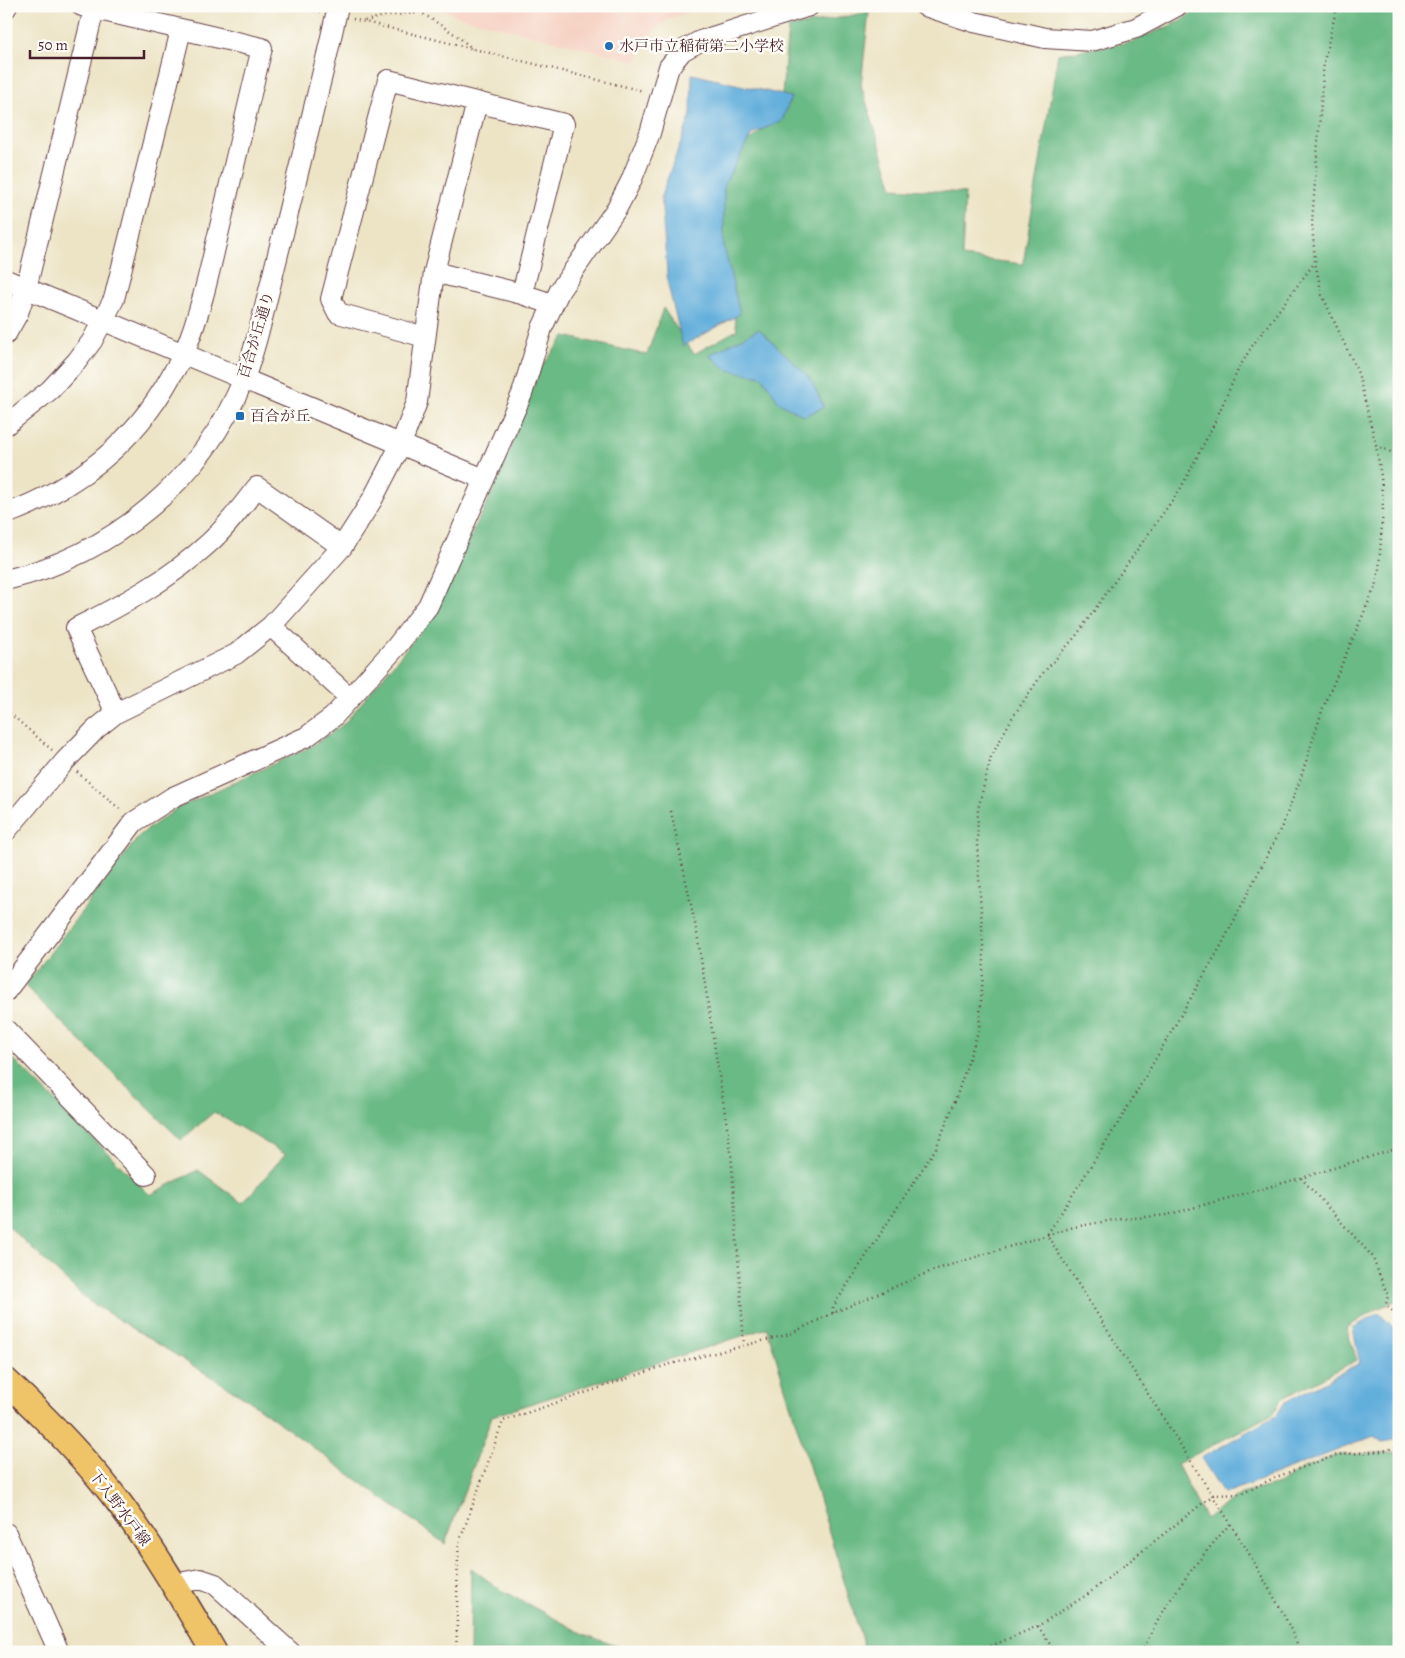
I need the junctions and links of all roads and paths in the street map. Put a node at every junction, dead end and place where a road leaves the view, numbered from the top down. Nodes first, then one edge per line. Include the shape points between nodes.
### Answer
1 (295, 6) edge
2 (411, 6) edge
3 (925, 6) edge
4 (1176, 6) edge
5 (1337, 6) edge
6 (88, 8) edge
7 (800, 8) edge
8 (335, 12) edge
9 (420, 13) junction
10 (364, 22) junction
11 (180, 30) junction
12 (474, 50) junction
13 (662, 96) junction
14 (476, 102) junction
15 (1315, 262) junction
16 (434, 272) junction
17 (6, 280) edge
18 (26, 289) junction
19 (522, 294) junction
20 (552, 304) junction
21 (104, 321) junction
22 (6, 334) edge
23 (425, 337) junction
24 (183, 354) junction
25 (244, 380) junction
26 (6, 425) edge
27 (401, 444) junction
28 (1376, 445) junction
29 (1399, 456) edge
30 (484, 479) junction
31 (6, 514) edge
32 (342, 547) junction
33 (6, 580) edge
34 (271, 626) junction
35 (350, 698) junction
36 (116, 713) junction
37 (671, 811) dead end
38 (6, 831) edge
39 (6, 991) edge
40 (6, 1030) edge
41 (1399, 1148) edge
42 (146, 1175) dead end
43 (1301, 1178) junction
44 (1047, 1235) junction
45 (833, 1313) junction
46 (1399, 1318) edge
47 (744, 1346) junction
48 (6, 1381) edge
49 (1399, 1447) edge
50 (1213, 1496) junction
51 (1230, 1524) junction
52 (6, 1533) edge
53 (174, 1584) junction
54 (1038, 1626) junction
55 (59, 1652) edge
56 (214, 1652) edge
57 (290, 1652) edge
58 (456, 1652) edge
59 (977, 1652) edge
60 (1055, 1652) edge
61 (1142, 1652) edge
62 (1300, 1652) edge

1 - 8 path
2 - 9 path
3 - 4 street via 974,22 1045,38 1092,41 1136,28
5 - 15 path via 1324,61 1312,223
6 - 11 street
6 - 18 street
7 - 13 street via 710,38 682,51 669,67
8 - 10 path
8 - 25 street, 百合が丘通り, bridge via 260,327
9 - 10 path via 384,16
9 - 12 path via 456,34
10 - 12 path
11 - 21 street via 114,299
11 - 24 street via 262,48 204,296
12 - 13 path
13 - 20 street via 628,188
14 - 16 street
14 - 19 street via 564,124
14 - 23 street via 388,80 331,299 338,313
15 - 28 path via 1322,295 1358,373
15 - 45 path via 1252,346 1181,488 1092,614 1012,718 991,757 978,809 984,960 979,1028 936,1148 833,1307
16 - 19 street
16 - 23 street
17 - 18 street
18 - 21 street
18 - 22 street
19 - 20 street
20 - 30 street via 522,394
21 - 24 street
21 - 26 street via 92,341 50,390
23 - 27 street via 417,402
24 - 25 street
24 - 31 street via 160,397 115,450 67,486
25 - 27 street
25 - 33 street, 百合が丘通り via 212,438 192,466 177,484 136,520 86,552 28,575
27 - 30 street
27 - 32 street via 372,500
28 - 29 path
28 - 44 path via 1383,508 1375,587 1323,708 1283,824 1222,944 1122,1117
30 - 35 street via 428,606
32 - 34 street
32 - 36 street via 258,487 210,542 160,582 118,608 76,628
34 - 35 street
34 - 36 street via 236,654
35 - 39 street via 333,717 306,737 173,797 134,822
36 - 38 street via 65,761
37 - 47 path via 697,932 731,1152
40 - 42 street
41 - 43 path
43 - 44 path via 1167,1215 1113,1220
43 - 46 path via 1372,1256 1388,1296 1386,1304
44 - 45 path via 934,1270
44 - 50 path
45 - 47 path via 790,1334
47 - 58 path via 667,1365 503,1421 459,1543
48 - 53 main road, 下入野水戸線 via 96,1475 135,1525
49 - 50 path via 1337,1455 1276,1477 1241,1494
50 - 51 path
50 - 54 path via 1088,1594
51 - 61 path via 1201,1556 1172,1596
51 - 62 path via 1283,1613
52 - 55 street
53 - 56 main road, 下入野水戸線
53 - 57 street via 200,1579 215,1584
54 - 59 path
54 - 60 path

